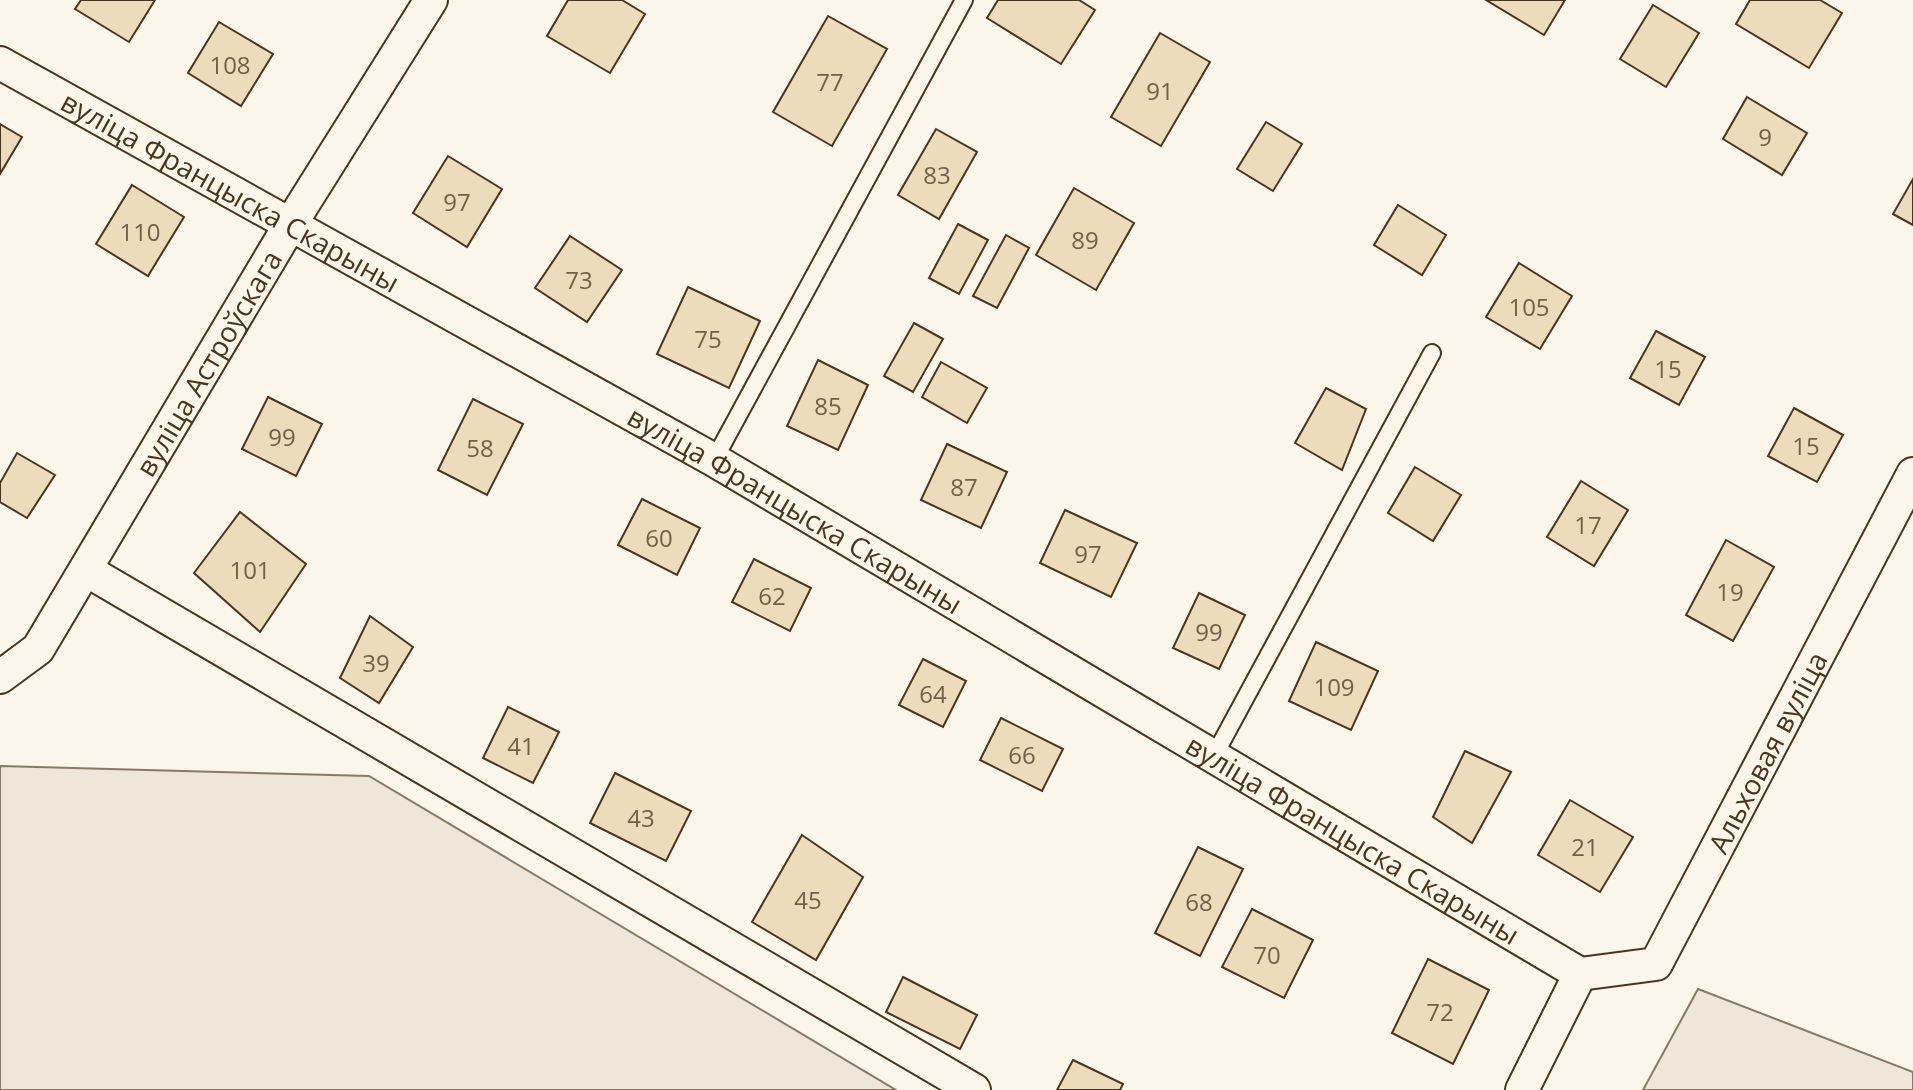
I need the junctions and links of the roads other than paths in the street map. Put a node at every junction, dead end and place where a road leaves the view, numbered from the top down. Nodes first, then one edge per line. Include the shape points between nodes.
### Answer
1 (431, 0) edge
2 (964, 0) edge
3 (0, 63) edge
4 (290, 225) junction
5 (1432, 353) dead end
6 (714, 460) junction
7 (1913, 474) edge
8 (86, 570) junction
9 (0, 677) edge
10 (1214, 756) junction
11 (1580, 974) junction
12 (974, 1090) edge
13 (1522, 1090) edge

1 - 4 street, вуліца Астроўскага
2 - 6 lane
3 - 4 street, вуліца Францыска Скарыны
4 - 6 street, вуліца Францыска Скарыны
4 - 8 street, вуліца Астроўскага
5 - 10 lane
6 - 10 street, вуліца Францыска Скарыны
7 - 11 street, Альховая вуліца via 1656,964
8 - 9 street, вуліца Астроўскага via 38,649
8 - 12 street
10 - 11 street, вуліца Францыска Скарыны
11 - 13 street

